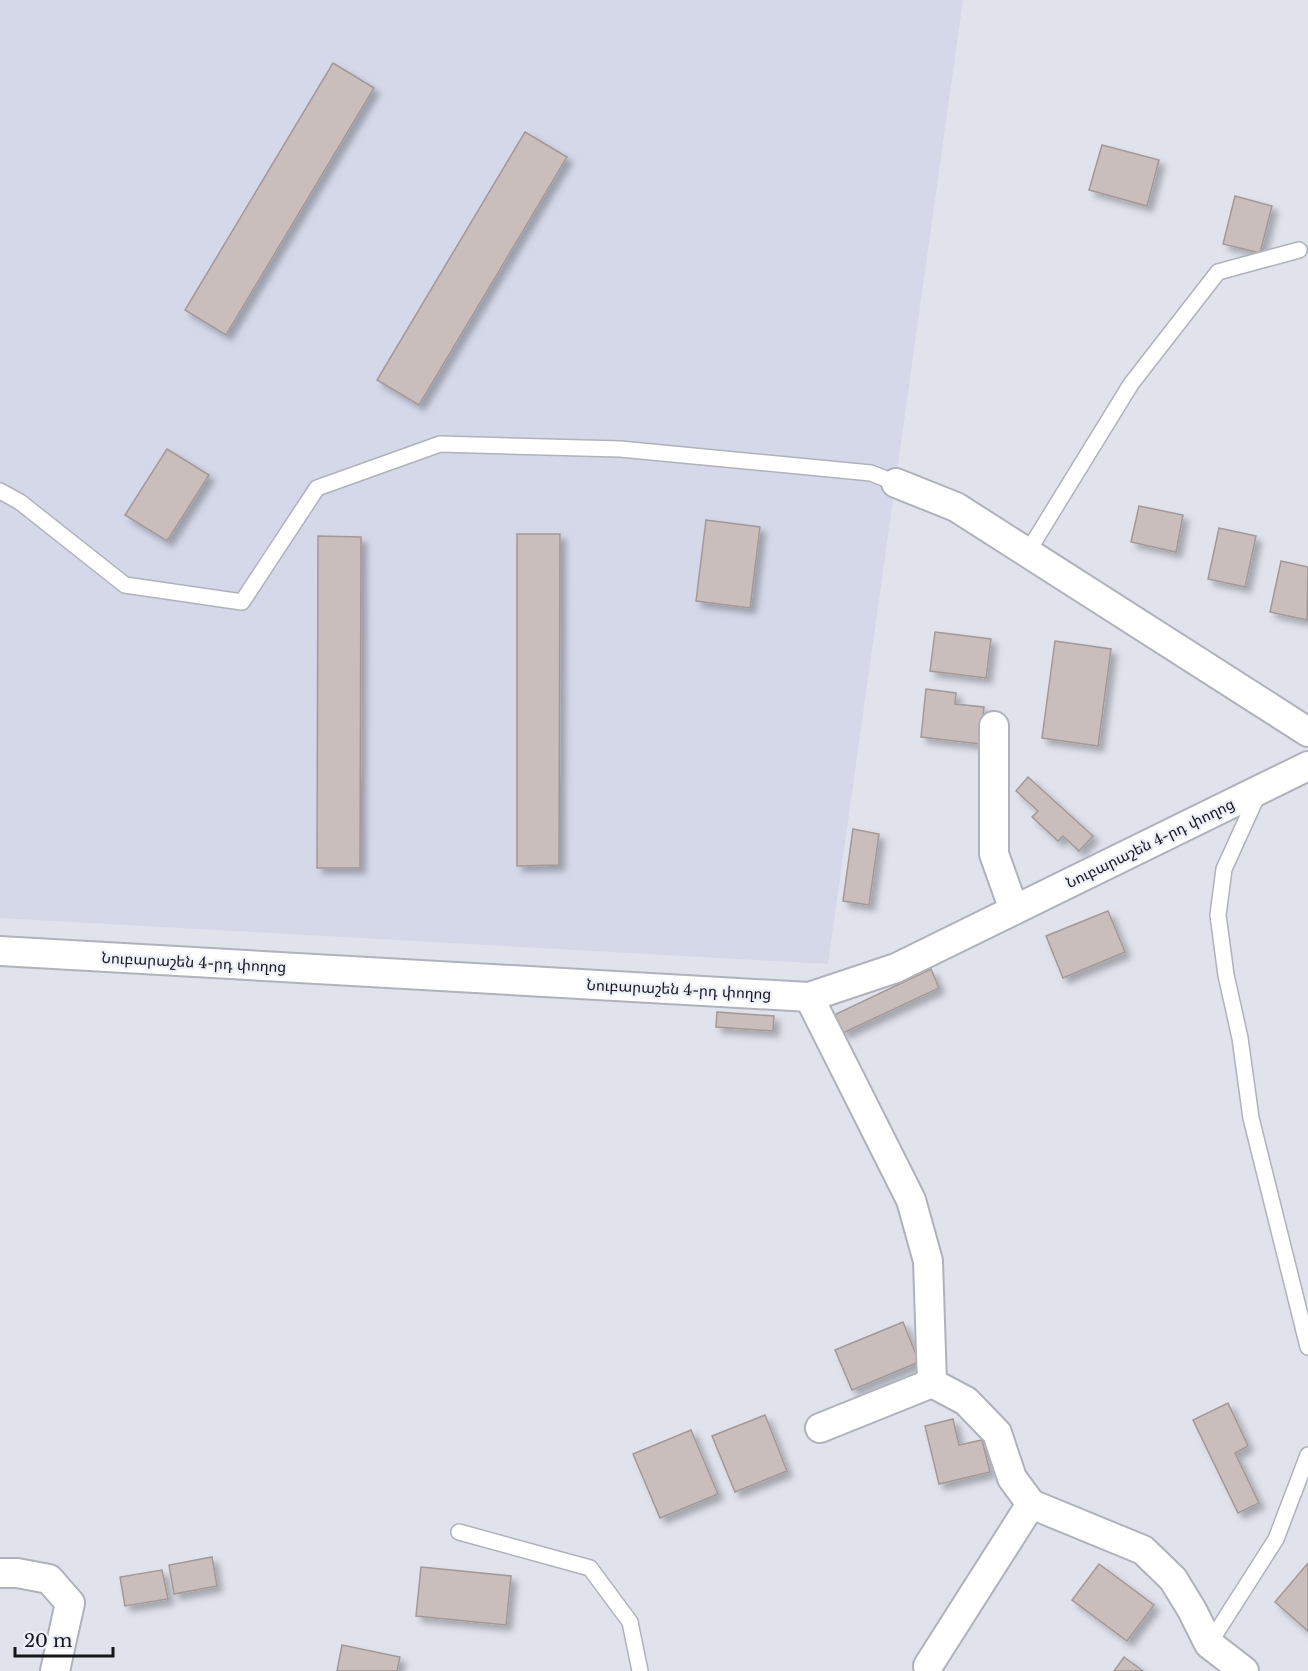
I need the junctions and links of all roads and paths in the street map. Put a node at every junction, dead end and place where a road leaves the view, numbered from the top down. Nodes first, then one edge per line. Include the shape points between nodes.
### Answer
1 (1299, 250) dead end
2 (896, 483) joint
3 (0, 491) edge
4 (1028, 553) junction
5 (994, 726) dead end
6 (1308, 732) edge
7 (1308, 766) edge
8 (1261, 789) junction
9 (1014, 910) junction
10 (0, 951) edge
11 (809, 997) junction
12 (1308, 1347) edge
13 (933, 1383) junction
14 (820, 1428) dead end
15 (1308, 1455) edge
16 (1031, 1504) junction
17 (459, 1532) dead end
18 (0, 1573) edge
19 (1209, 1644) junction
20 (928, 1666) dead end
21 (55, 1671) edge
22 (640, 1671) edge
23 (1244, 1671) edge

1 - 4 lane via 1218,272 1131,384
2 - 3 lane via 870,473 620,449 440,444 317,488 242,602 125,585 20,502
2 - 4 street via 956,507
4 - 6 street
5 - 9 street via 994,854
7 - 8 street, Նուբարաշեն 4-րդ փողոց
8 - 9 street, Նուբարաշեն 4-րդ փողոց
8 - 12 lane via 1224,869 1218,915 1251,1118
9 - 11 street, Նուբարաշեն 4-րդ փողոց via 897,968
10 - 11 street, Նուբարաշեն 4-րդ փողոց
11 - 13 street via 910,1200 928,1261
13 - 14 street
13 - 16 street via 966,1401 997,1433 1012,1478
15 - 19 lane via 1276,1539
16 - 19 street via 1143,1550 1173,1579
16 - 20 street
17 - 22 lane via 590,1568 630,1622
18 - 21 street via 49,1580 70,1603
19 - 23 street

